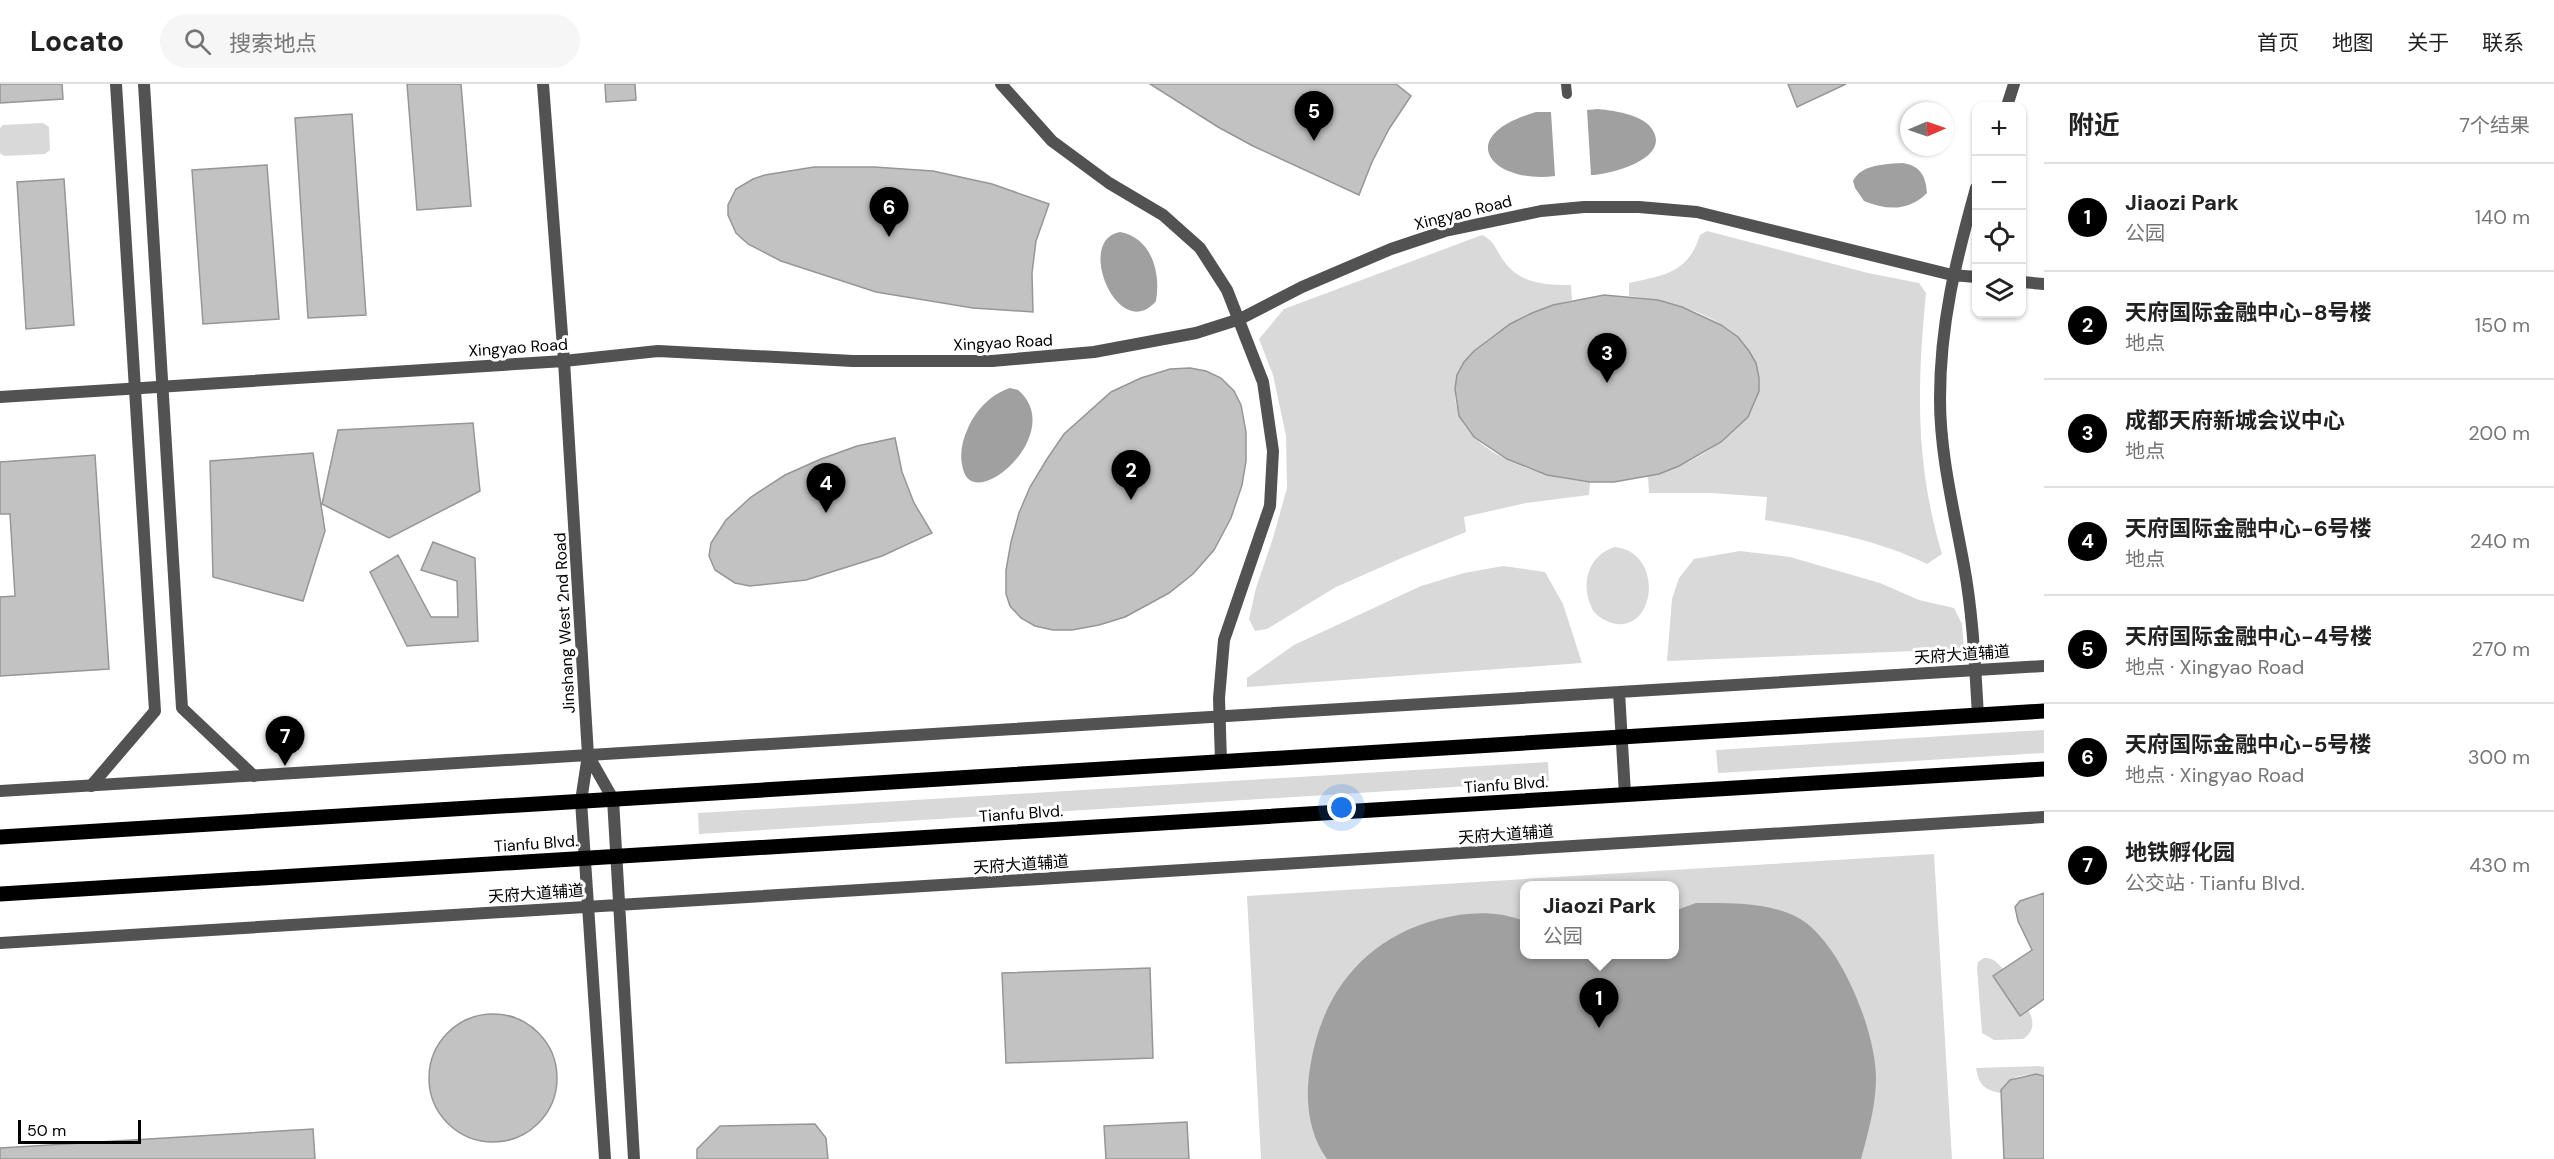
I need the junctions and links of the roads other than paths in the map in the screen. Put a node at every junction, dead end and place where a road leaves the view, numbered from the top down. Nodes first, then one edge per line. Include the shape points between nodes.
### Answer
1 (116, 84) edge
2 (144, 84) edge
3 (543, 84) edge
4 (1001, 84) edge
5 (2014, 84) edge
6 (2008, 102) edge
7 (1972, 205) edge
8 (1952, 275) junction
9 (1972, 277) edge
10 (2026, 282) edge
11 (2044, 284) edge
12 (1240, 319) junction
13 (564, 361) junction
14 (161, 387) junction
15 (136, 388) junction
16 (0, 397) edge
17 (2044, 666) edge
18 (1976, 670) junction
19 (1619, 692) junction
20 (2044, 711) edge
21 (1220, 716) junction
22 (1978, 716) junction
23 (1622, 737) junction
24 (588, 755) junction
25 (1221, 762) junction
26 (2044, 769) edge
27 (254, 776) junction
28 (91, 786) junction
29 (0, 791) edge
30 (1625, 794) junction
31 (613, 800) junction
32 (581, 801) junction
33 (2044, 817) edge
34 (0, 837) edge
35 (616, 856) junction
36 (585, 858) junction
37 (0, 894) edge
38 (619, 905) junction
39 (588, 907) junction
40 (0, 943) edge
41 (605, 1159) edge
42 (634, 1159) edge

1 - 15 street
2 - 14 street
3 - 13 street, Jinshang West 2nd Road
4 - 12 street via 1052,141 1109,183 1163,215 1200,248
5 - 6 street
7 - 8 street
8 - 9 street, Xingyao Road
8 - 12 street, Xingyao Road via 1697,212 1584,207 1495,219 1434,234 1302,287
8 - 18 street via 1940,401 1952,505 1970,600
10 - 11 street
12 - 13 street, Xingyao Road via 1196,333 1094,352 992,361 853,361 658,351
12 - 21 street via 1263,382 1274,451 1270,506 1224,640
13 - 14 street, Xingyao Road
13 - 24 street, Jinshang West 2nd Road
14 - 15 street, Xingyao Road
14 - 27 street via 182,708
15 - 16 street, Xingyao Road
15 - 28 street via 155,711
17 - 18 street, 天府大道辅道
18 - 19 street, 天府大道辅道
18 - 22 street
19 - 21 street, 天府大道辅道
19 - 23 street
20 - 22 main road
21 - 24 street, 天府大道辅道
21 - 25 street
22 - 23 main road
23 - 25 main road
23 - 30 street
24 - 27 street, 天府大道辅道
24 - 31 street
24 - 32 street, Jinshang West 2nd Road
25 - 31 main road
26 - 30 main road, Tianfu Blvd.
27 - 28 street, 天府大道辅道
28 - 29 street, 天府大道辅道
30 - 35 main road, Tianfu Blvd.
31 - 32 main road
31 - 35 street
32 - 34 main road
32 - 36 street, Jinshang West 2nd Road
33 - 38 street, 天府大道辅道
35 - 36 main road, Tianfu Blvd.
35 - 38 street
36 - 37 main road, Tianfu Blvd.
36 - 39 street, Jinshang West 2nd Road
38 - 39 street, 天府大道辅道
38 - 42 street
39 - 40 street, 天府大道辅道
39 - 41 street, Jinshang West 2nd Road

